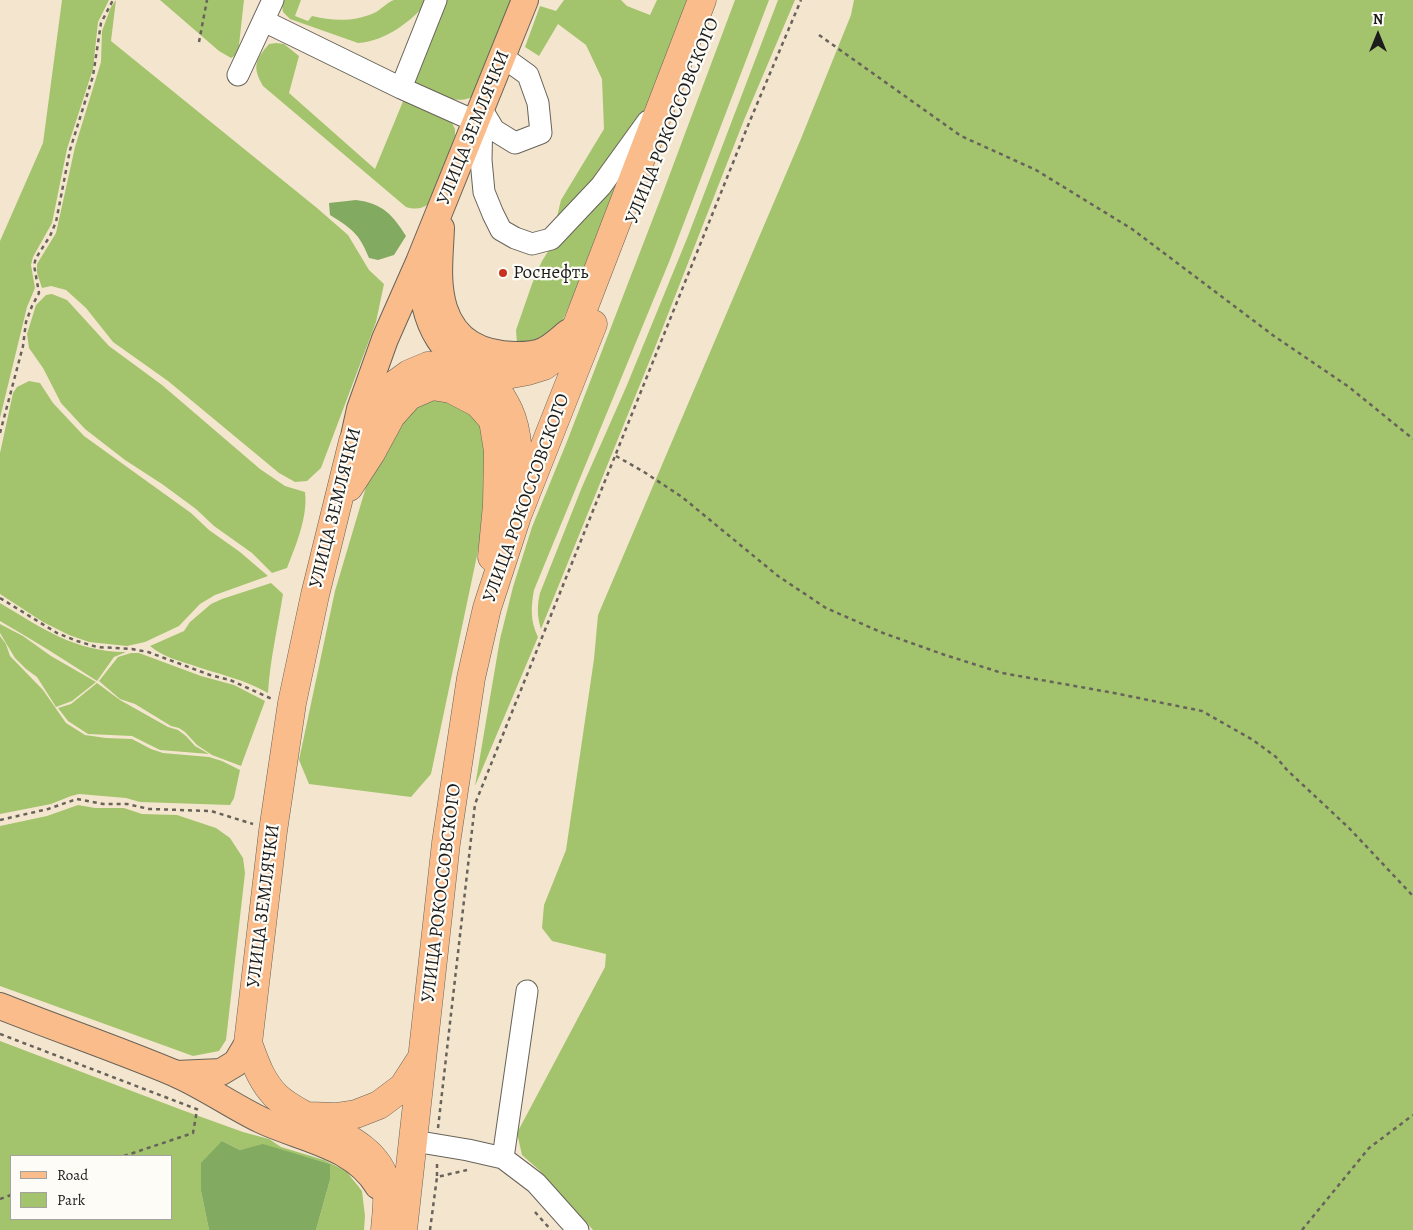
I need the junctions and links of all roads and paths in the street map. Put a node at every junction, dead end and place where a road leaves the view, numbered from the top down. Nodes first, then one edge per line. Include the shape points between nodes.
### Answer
1 (113, 0) edge
2 (207, 0) edge
3 (273, 0) edge
4 (436, 0) edge
5 (525, 0) edge
6 (702, 0) edge
7 (721, 0) edge
8 (800, 0) edge
9 (264, 21) junction
10 (819, 35) dead end
11 (199, 42) dead end
12 (504, 57) junction
13 (238, 75) dead end
14 (401, 88) junction
15 (663, 100) junction
16 (480, 116) junction
17 (443, 202) junction
18 (419, 262) junction
19 (577, 325) junction
20 (459, 364) junction
21 (490, 378) junction
22 (0, 433) edge
23 (1413, 439) edge
24 (353, 442) junction
25 (616, 456) junction
26 (338, 505) junction
27 (517, 516) junction
28 (0, 598) edge
29 (487, 608) junction
30 (292, 703) junction
31 (0, 820) edge
32 (274, 831) junction
33 (1413, 896) edge
34 (527, 991) dead end
35 (0, 1006) edge
36 (0, 1034) edge
37 (248, 1043) junction
38 (423, 1056) junction
39 (176, 1074) junction
40 (305, 1115) junction
41 (1413, 1115) edge
42 (426, 1142) junction
43 (127, 1155) edge
44 (503, 1158) junction
45 (472, 1171) dead end
46 (437, 1177) junction
47 (535, 1211) dead end
48 (386, 1217) edge
49 (403, 1230) edge
50 (430, 1230) edge
51 (551, 1230) edge
52 (578, 1230) edge
53 (1302, 1230) edge

1 - 22 path via 101,23 94,76 70,150 56,222 36,258 38,293 26,322
2 - 11 path
3 - 9 street
4 - 14 street
5 - 12 main road, УЛИЦА ЗЕМЛЯЧКИ
6 - 15 highway, УЛИЦА РОКОССОВСКОГО
7 - 27 highway, УЛИЦА РОКОССОВСКОГО
8 - 25 path
9 - 13 street
9 - 14 street
10 - 23 path via 961,136 1036,170 1132,229 1274,336 1349,387
12 - 16 main road, УЛИЦА ЗЕМЛЯЧКИ
12 - 16 street via 528,75 538,103 541,133 515,143 494,130
14 - 16 street
15 - 16 street via 601,186 551,239 532,244 502,230 484,192
15 - 19 highway, УЛИЦА РОКОССОВСКОГО
16 - 17 main road, УЛИЦА ЗЕМЛЯЧКИ
17 - 18 main road, УЛИЦА ЗЕМЛЯЧКИ
17 - 19 main road via 440,288 444,309 466,341 482,351 526,355 544,351
18 - 20 main road via 428,318 439,339
18 - 24 main road, УЛИЦА ЗЕМЛЯЧКИ via 385,339 360,409
19 - 21 highway, УЛИЦА РОКОССОВСКОГО via 556,357 544,366
20 - 21 highway
20 - 24 highway via 428,366 391,386
21 - 27 highway via 510,412 516,434
24 - 26 highway, УЛИЦА ЗЕМЛЯЧКИ
25 - 33 path via 682,497 778,576 826,608 866,626 1002,673 1202,711 1276,757
25 - 42 path via 475,804 438,1119
26 - 29 highway via 391,416 409,396 432,386 451,389 478,402 493,420 498,451 497,505
26 - 30 highway, УЛИЦА ЗЕМЛЯЧКИ
27 - 29 highway, УЛИЦА РОКОССОВСКОГО
28 - 30 path via 57,633 77,641 97,647 148,652 230,680 272,700
29 - 38 highway, УЛИЦА РОКОССОВСКОГО via 471,678 446,843
30 - 32 highway, УЛИЦА ЗЕМЛЯЧКИ
31 - 32 path via 77,800 127,804 149,810 211,812
32 - 37 highway, УЛИЦА ЗЕМЛЯЧКИ
34 - 44 street
35 - 39 main road
36 - 43 path via 197,1110 192,1133
37 - 39 main road via 236,1063 221,1072
37 - 40 highway via 267,1086 277,1098
38 - 40 highway via 403,1087 379,1105 336,1117
38 - 42 highway, УЛИЦА РОКОССОВСКОГО
39 - 48 main road via 262,1120 342,1152 356,1161 378,1184
40 - 48 highway via 350,1140 379,1164 386,1184
41 - 53 path via 1369,1148
42 - 44 street
42 - 46 path
42 - 49 highway, УЛИЦА РОКОССОВСКОГО
44 - 52 street via 536,1183
45 - 46 path via 464,1169
46 - 50 path
47 - 51 path

